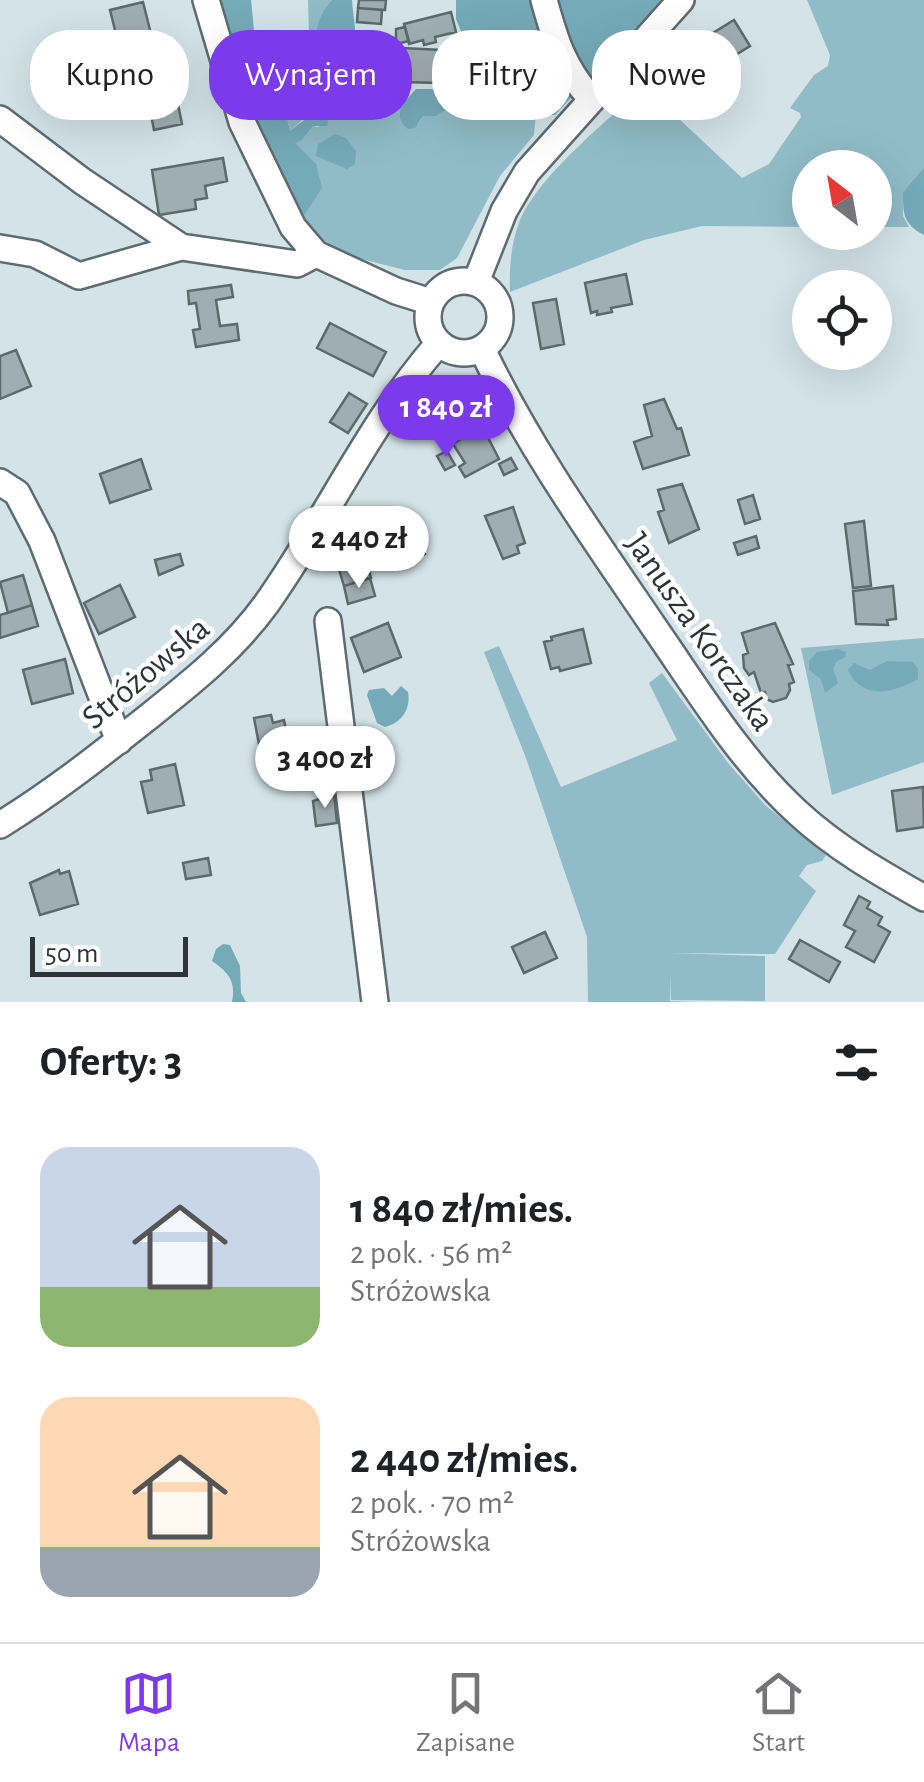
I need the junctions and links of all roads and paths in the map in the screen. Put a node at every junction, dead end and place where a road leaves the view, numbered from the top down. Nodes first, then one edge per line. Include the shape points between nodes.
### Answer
1 (206, 0) edge
2 (544, 0) edge
3 (682, 0) edge
4 (591, 99) junction
5 (0, 119) edge
6 (0, 248) edge
7 (181, 248) junction
8 (316, 254) junction
9 (476, 282) junction
10 (430, 302) junction
11 (438, 344) junction
12 (482, 349) junction
13 (0, 482) edge
14 (328, 622) dead end
15 (119, 740) junction
16 (0, 825) edge
17 (924, 898) edge
18 (375, 1002) edge

1 - 8 street via 242,122 293,227
2 - 4 street via 570,76
3 - 4 street
4 - 9 street via 527,172
5 - 7 street
6 - 7 street via 36,254 78,276
7 - 8 street via 297,264
8 - 10 street
9 - 10 street via 458,281
9 - 12 street via 499,305 501,322
10 - 11 street via 428,324
11 - 12 street via 460,354
11 - 15 street, Stróżowska via 392,402 307,544 243,633
12 - 17 street, Janusza Korczaka via 514,435 764,779 820,832
13 - 15 street via 17,493 42,540
14 - 18 street
15 - 16 street, Stróżowska

